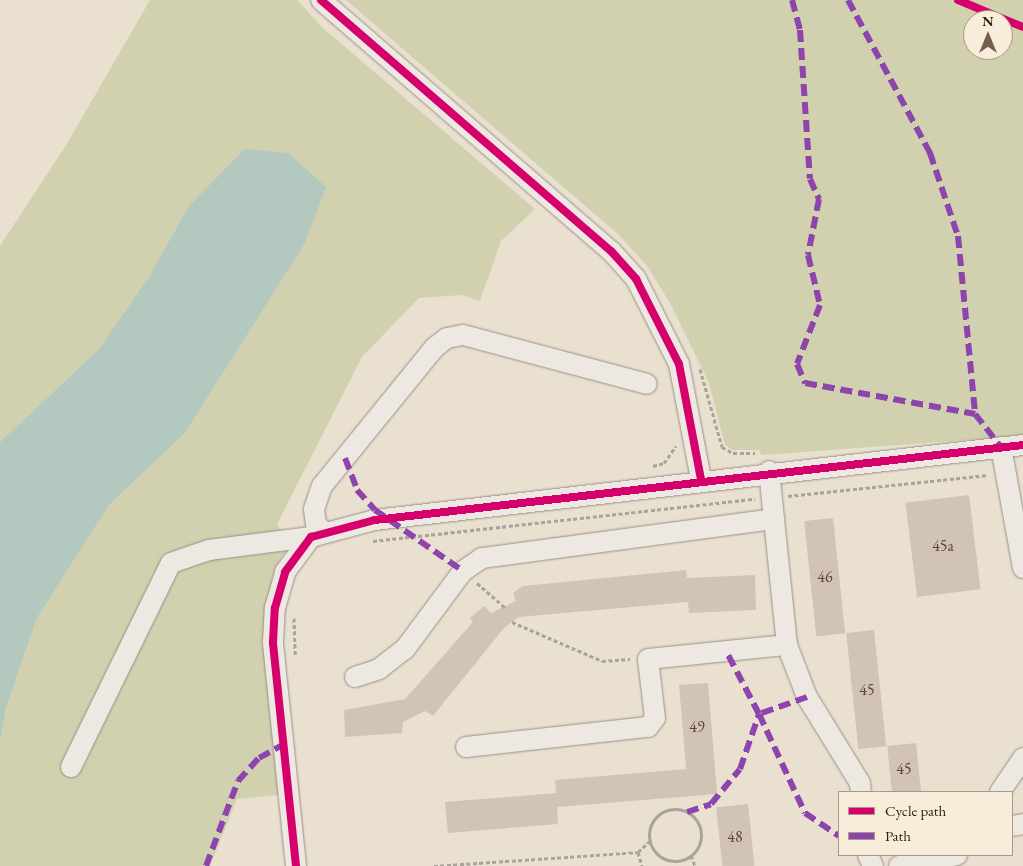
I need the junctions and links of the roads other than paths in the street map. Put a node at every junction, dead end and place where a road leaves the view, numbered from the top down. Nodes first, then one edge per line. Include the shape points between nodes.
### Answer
1 (321, 0) edge
2 (647, 384) dead end
3 (1023, 444) edge
4 (1001, 447) junction
5 (769, 471) junction
6 (701, 478) junction
7 (774, 519) junction
8 (317, 535) junction
9 (1023, 568) edge
10 (787, 645) junction
11 (355, 677) dead end
12 (466, 747) dead end
13 (1023, 758) edge
14 (71, 767) dead end
15 (861, 791) edge
16 (1001, 791) edge
17 (955, 861) edge
18 (296, 866) edge
19 (899, 866) edge

1 - 6 street via 611,251 636,279 679,364
2 - 8 street via 462,335 448,338 434,348 322,486 314,509
3 - 4 street
4 - 5 street
4 - 9 street
5 - 6 street
5 - 7 street
6 - 8 street via 375,520
7 - 10 street
7 - 11 street via 504,552 482,558 463,571 406,649 379,669
8 - 14 street via 209,550 171,563
8 - 18 street via 285,572 275,608 273,642
10 - 12 street via 648,659 655,718 648,727
10 - 15 street via 807,697 860,783
13 - 16 street
17 - 19 street

